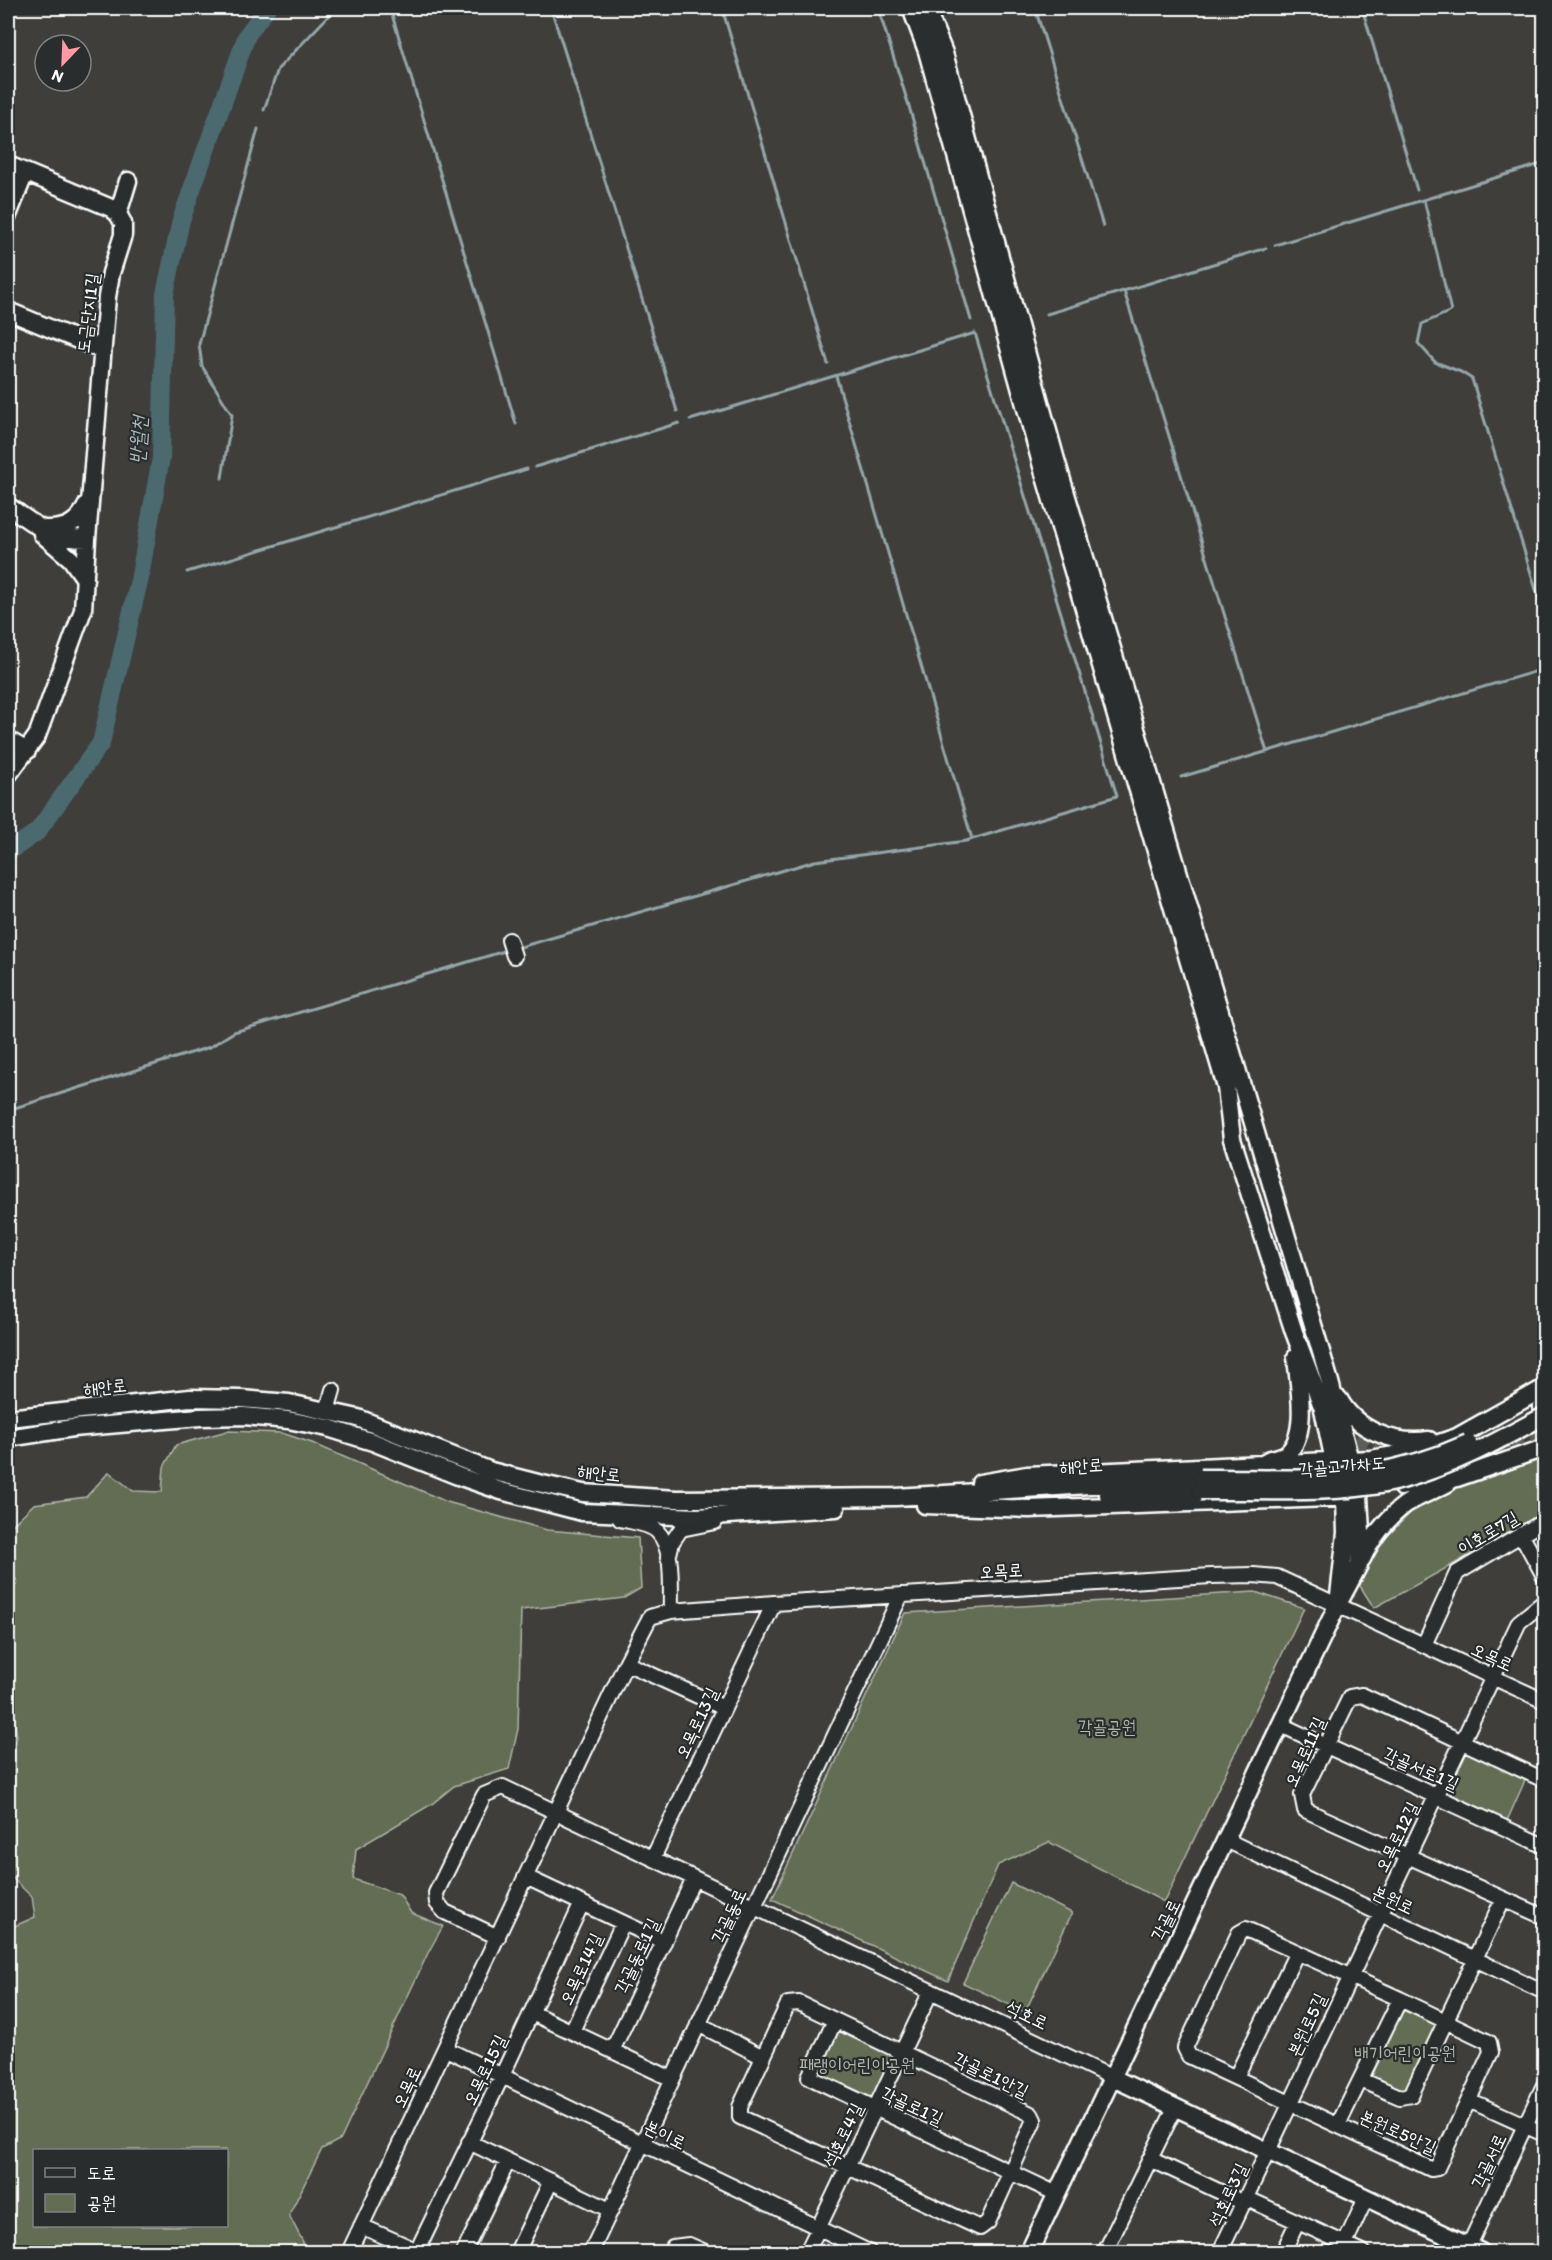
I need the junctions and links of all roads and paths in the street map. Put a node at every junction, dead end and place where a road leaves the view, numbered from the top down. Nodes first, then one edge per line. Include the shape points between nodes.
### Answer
1 (911, 8) edge
2 (926, 8) edge
3 (8, 165) edge
4 (25, 173) junction
5 (128, 181) dead end
6 (118, 214) junction
7 (8, 215) edge
8 (8, 311) edge
9 (102, 350) junction
10 (90, 500) junction
11 (8, 506) edge
12 (36, 526) junction
13 (87, 540) junction
14 (85, 579) junction
15 (8, 740) edge
16 (27, 751) junction
17 (8, 775) edge
18 (509, 940) dead end
19 (514, 956) dead end
20 (1298, 1328) junction
21 (1330, 1382) junction
22 (1545, 1388) edge
23 (333, 1390) dead end
24 (1544, 1409) edge
25 (327, 1411) junction
26 (8, 1418) edge
27 (1457, 1437) junction
28 (8, 1438) edge
29 (1545, 1448) edge
30 (1341, 1461) junction
31 (1307, 1462) junction
32 (1258, 1464) junction
33 (1457, 1478) junction
34 (1200, 1484) joint
35 (1352, 1497) junction
36 (1308, 1499) junction
37 (899, 1501) junction
38 (591, 1512) junction
39 (729, 1515) junction
40 (1545, 1521) edge
41 (1521, 1534) junction
42 (668, 1558) junction
43 (1359, 1565) junction
44 (1545, 1576) edge
45 (902, 1595) junction
46 (774, 1602) junction
47 (1545, 1602) edge
48 (1338, 1604) junction
49 (671, 1611) junction
50 (1424, 1645) junction
51 (626, 1663) junction
52 (1493, 1677) junction
53 (1545, 1701) edge
54 (724, 1708) junction
55 (1281, 1725) junction
56 (1462, 1742) junction
57 (1326, 1746) junction
58 (1545, 1780) edge
59 (1437, 1796) junction
60 (557, 1812) junction
61 (1226, 1840) junction
62 (1545, 1846) edge
63 (1408, 1856) junction
64 (653, 1858) junction
65 (526, 1877) junction
66 (694, 1878) junction
67 (1503, 1899) junction
68 (582, 1903) junction
69 (754, 1906) junction
70 (1380, 1914) junction
71 (1545, 1917) edge
72 (623, 1923) junction
73 (498, 1937) junction
74 (664, 1942) junction
75 (1297, 1952) junction
76 (1475, 1959) junction
77 (1350, 1976) junction
78 (931, 1991) junction
79 (1545, 1992) edge
80 (1400, 1999) junction
81 (532, 2013) junction
82 (836, 2020) junction
83 (1446, 2021) junction
84 (698, 2024) junction
85 (572, 2031) junction
86 (446, 2049) junction
87 (612, 2050) junction
88 (902, 2052) junction
89 (763, 2057) junction
90 (502, 2076) junction
91 (1111, 2077) junction
92 (1236, 2077) junction
93 (672, 2079) junction
94 (1361, 2080) junction
95 (1545, 2085) edge
96 (1469, 2100) junction
97 (1290, 2103) junction
98 (1175, 2108) junction
99 (876, 2109) junction
100 (1338, 2125) junction
101 (1525, 2125) junction
102 (1545, 2134) edge
103 (469, 2142) junction
104 (642, 2144) junction
105 (1267, 2152) junction
106 (1149, 2159) junction
107 (508, 2161) junction
108 (848, 2167) junction
109 (1010, 2173) junction
110 (551, 2181) junction
111 (1057, 2194) junction
112 (1366, 2198) junction
113 (1245, 2201) junction
114 (610, 2210) junction
115 (1297, 2223) junction
116 (361, 2226) junction
117 (818, 2229) junction
118 (1343, 2248) edge
119 (1472, 2251) edge
120 (418, 2252) edge
121 (349, 2253) edge
122 (464, 2253) edge
123 (517, 2253) edge
124 (591, 2253) edge
125 (670, 2253) edge
126 (705, 2253) edge
127 (807, 2253) edge
128 (869, 2253) edge
129 (1029, 2253) edge
130 (1105, 2253) edge
131 (1220, 2253) edge
132 (1283, 2253) edge
133 (1363, 2253) edge

1 - 20 main road via 927,51 1043,470 1226,1087 1232,1139
2 - 21 main road via 944,53 1056,460
3 - 4 main road
4 - 6 main road
4 - 7 main road
5 - 6 main road
6 - 9 main road, 도금단지1길 via 123,235 108,289
8 - 9 main road
9 - 10 main road, 도금단지1길
10 - 12 main road via 75,523 56,530
10 - 13 main road, 도금단지1길
11 - 12 main road
12 - 13 main road via 67,539
12 - 14 main road via 71,559
13 - 14 main road, 도금단지1길
14 - 16 main road, 도금단지1길 via 83,610 37,736
15 - 16 main road
16 - 17 main road, 도금단지1길
18 - 19 street
20 - 30 main road
20 - 32 main road via 1299,1437 1286,1454
21 - 27 main road via 1350,1416 1368,1429 1413,1443
21 - 30 main road
22 - 27 main road
23 - 25 street
24 - 34 main road, 각골고가차도, bridge via 1489,1446 1443,1467 1400,1480 1338,1488
25 - 26 main road, 해안로 via 289,1403 190,1398
25 - 37 main road, 해안로 via 358,1418 491,1471 583,1493 676,1499
27 - 30 main road via 1412,1452
28 - 38 main road, 해안로 via 200,1417 288,1420 373,1442 501,1491
29 - 33 main road
30 - 31 main road
30 - 35 main road
31 - 32 main road
31 - 36 main road via 1324,1469 1331,1482 1326,1493
32 - 37 main road via 1027,1475
33 - 35 main road
33 - 43 main road via 1406,1505 1386,1524
34 - 37 main road, 해안로
35 - 36 main road
35 - 43 main road, 각골로 via 1361,1532
35 - 48 main road, 각골로
36 - 37 main road via 1029,1509
37 - 39 main road, 해안로
38 - 39 main road, 해안로
38 - 42 street via 656,1530
39 - 42 street via 710,1524 681,1529
40 - 41 street, 이호로7길
41 - 44 street
41 - 50 street, 이호로7길 via 1457,1573
42 - 49 street
43 - 48 main road, 각골로
45 - 46 street, 오목로
45 - 48 street, 오목로 via 1252,1575 1277,1577
45 - 69 street, 각골동로
46 - 49 street, 오목로
46 - 54 street, 오목로13길
47 - 52 street, 오목로12길 via 1519,1622
48 - 50 street, 오목로
48 - 55 main road, 각골로
49 - 51 street, 오목로 via 650,1617
50 - 52 street, 오목로
51 - 54 street
51 - 60 street, 오목로
52 - 53 street, 오목로
52 - 56 street, 오목로12길
54 - 64 street, 오목로13길
55 - 57 street, 각골서로1길
55 - 61 main road, 각골로
56 - 57 street, 오목로11길 via 1362,1695 1350,1697
56 - 58 street, 오목로11길
56 - 59 street, 오목로12길
57 - 59 street, 각골서로1길
57 - 63 street, 오목로11길 via 1302,1796 1305,1810
59 - 62 street, 각골서로1길
59 - 63 street, 오목로12길
60 - 64 street, 석호로
60 - 65 street, 오목로
60 - 73 street via 503,1787 484,1795 436,1893 437,1903 445,1912
61 - 70 street, 본원로
61 - 91 main road, 각골로
63 - 67 street, 오목로11길
63 - 70 street, 오목로12길
64 - 66 street, 석호로
65 - 68 street, 오목로14길
65 - 73 street, 오목로
66 - 69 street, 석호로
66 - 74 street, 각골동로1길
67 - 71 street, 오목로11길
67 - 76 street
68 - 72 street, 오목로14길
68 - 81 street, 오목로15길
69 - 78 street, 석호로
69 - 84 street, 각골동로
70 - 76 street, 본원로
70 - 77 street, 본원로5길
72 - 74 street, 오목로14길
72 - 85 street, 오목로14길
73 - 86 street, 오목로
74 - 87 street, 각골동로1길
75 - 77 street, 본원로5안길
75 - 92 street
75 - 92 street, 본원로5안길 via 1246,1929 1239,1933 1185,2049 1189,2056
76 - 79 street, 본원로
76 - 83 street
77 - 80 street, 본원로5안길
77 - 97 street, 본원로5길
78 - 88 street, 석호로4길
78 - 91 street, 석호로
80 - 83 street, 본원로5안길
80 - 94 street, 본원로5안길
81 - 85 street
81 - 90 street, 오목로15길
82 - 88 street, 각골로1안길
82 - 89 street, 각골로1안길 via 799,2003 788,2004
82 - 99 street, 각골로1길 via 809,2077
83 - 94 street, 본원로5안길 via 1411,2096 1401,2097
83 - 96 street, 본원로5안길 via 1489,2042 1491,2052
84 - 89 street
84 - 93 street, 각골동로
85 - 87 street
86 - 90 street, 본이로
86 - 116 street, 오목로
87 - 93 street
88 - 99 street, 석호로4길
88 - 109 street, 각골로1안길 via 1030,2114 1034,2120
89 - 108 street, 각골로1안길 via 740,2107 740,2117
90 - 103 street, 오목로15길
90 - 104 street, 본이로
91 - 98 main road, 석호로
91 - 111 main road, 각골로
92 - 97 street, 본원로5안길
93 - 104 street, 각골동로
94 - 100 street, 본원로5안길
95 - 101 street, 각골서로
96 - 100 street, 본원로5안길 via 1437,2168 1431,2169
96 - 101 street
97 - 100 street, 본원로5안길
97 - 105 street, 본원로5길
98 - 105 main road, 석호로
98 - 106 street
99 - 108 street, 석호로4길
99 - 109 street, 각골로1길
101 - 102 street
101 - 119 street, 각골서로
103 - 107 street
103 - 120 street, 오목로15길
104 - 114 street, 각골동로
104 - 117 street, 본이로
105 - 112 main road, 석호로
105 - 113 street, 석호로3길
106 - 113 street
106 - 130 street
107 - 110 street
107 - 122 street
108 - 109 street, 각골로1안길 via 980,2228 988,2222
108 - 117 street, 석호로4길
109 - 111 street, 각골로1길
110 - 114 street
110 - 123 street
111 - 129 main road, 각골로
112 - 118 street
112 - 119 main road, 석호로
113 - 115 street
113 - 131 street, 석호로3길
114 - 124 street, 각골동로
115 - 118 street
115 - 132 street
116 - 120 street, 오목로15길
116 - 121 street, 오목로
117 - 127 street, 석호로4길
117 - 128 street, 본이로
118 - 133 street
125 - 126 street via 673,2247 689,2245

